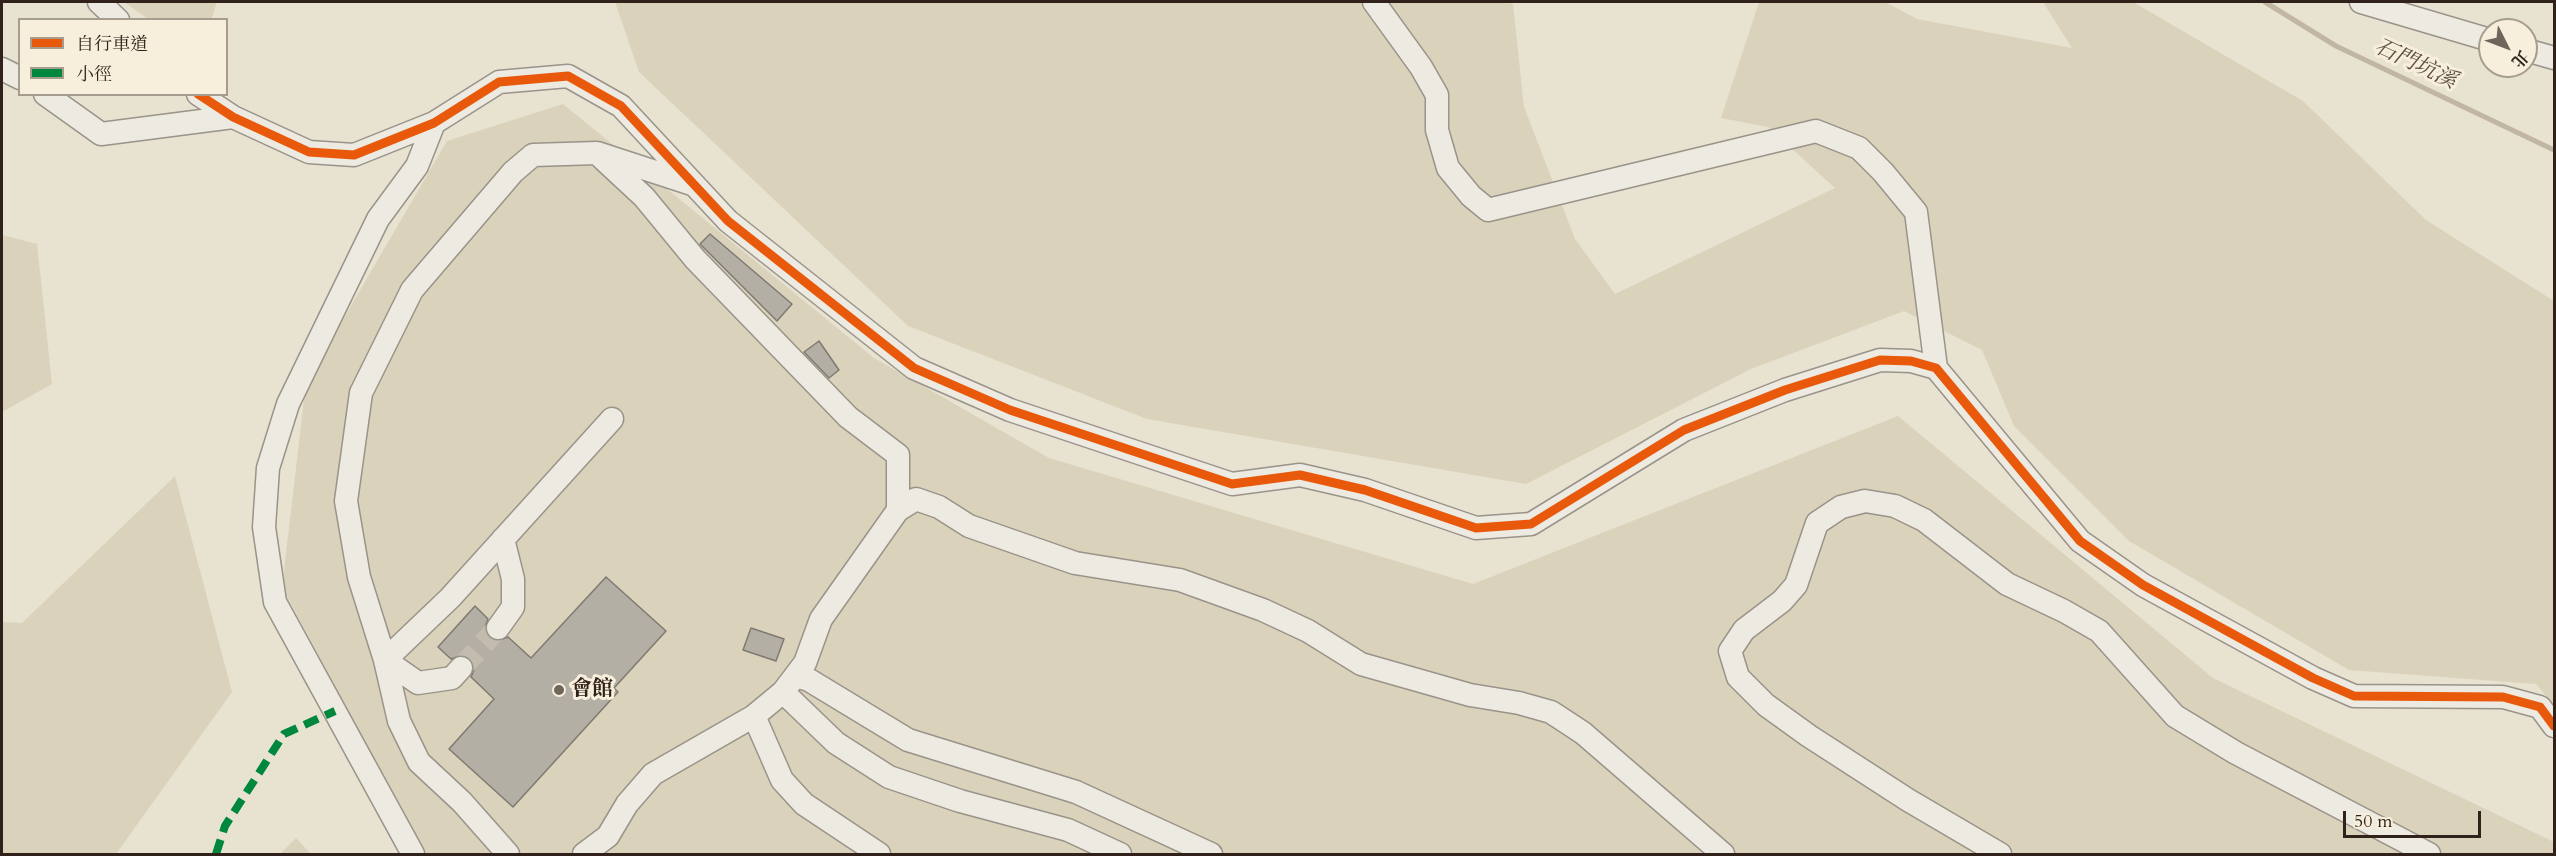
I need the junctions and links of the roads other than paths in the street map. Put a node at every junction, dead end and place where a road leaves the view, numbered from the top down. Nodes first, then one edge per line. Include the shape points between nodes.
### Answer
1 (99, 2) edge
2 (1374, 2) edge
3 (2361, 2) edge
4 (116, 18) edge
5 (2478, 36) edge
6 (2538, 53) edge
7 (2554, 58) edge
8 (2, 69) edge
9 (18, 77) edge
10 (48, 96) edge
11 (201, 96) edge
12 (233, 117) junction
13 (434, 123) junction
14 (597, 153) junction
15 (694, 184) junction
16 (1936, 368) junction
17 (612, 418) dead end
18 (898, 510) junction
19 (503, 539) junction
20 (498, 628) tunnel mouth
21 (384, 660) junction
22 (461, 668) tunnel mouth
23 (789, 684) junction
24 (754, 716) junction
25 (2554, 726) edge
26 (604, 845) edge
27 (413, 855) edge
28 (508, 855) edge
29 (584, 855) edge
30 (879, 855) edge
31 (1120, 855) edge
32 (1210, 855) edge
33 (1723, 855) edge
34 (2000, 855) edge
35 (2429, 855) edge

1 - 4 street
2 - 16 street via 1437,95 1437,130 1448,168 1488,210 1816,131 1859,148 1916,212
3 - 5 street
6 - 7 street
8 - 9 street
10 - 12 street via 101,134
11 - 12 street
12 - 13 street via 309,152 354,154
13 - 15 street via 499,82 568,76 621,106
13 - 27 street via 417,166 378,219 288,404 268,468 264,527 275,602
14 - 15 street
14 - 18 street via 644,197 695,260 848,417 898,455
14 - 21 street via 533,155 513,172 412,290 361,393 345,501 358,577
15 - 16 street via 728,221 914,368 1010,410 1232,484 1300,475 1365,490 1476,528 1531,524 1684,430 1785,390 1880,360 1911,361
16 - 25 street via 2080,541 2143,585 2313,678 2354,696 2503,697 2540,707
17 - 19 street
18 - 23 street via 821,619 805,663
18 - 33 street via 916,499 939,507 969,526 1075,563 1180,580 1263,610 1308,631 1361,664 1470,695 1551,712 1583,733
19 - 20 street via 513,579 513,607
19 - 21 street via 450,598
21 - 22 street via 418,683 452,678
21 - 28 street via 399,721 419,762 462,802
23 - 24 street
23 - 31 street via 836,743 889,777 1068,830
23 - 32 street via 809,680 908,740 1076,792
24 - 26 street via 653,774 627,804
24 - 30 street via 782,780 804,804
26 - 29 street
34 - 35 street via 1809,736 1766,705 1738,677 1730,651 1744,630 1796,585 1816,523 1841,507 1864,501 1894,506 1924,520 2007,584 2099,631 2175,716 2236,753

